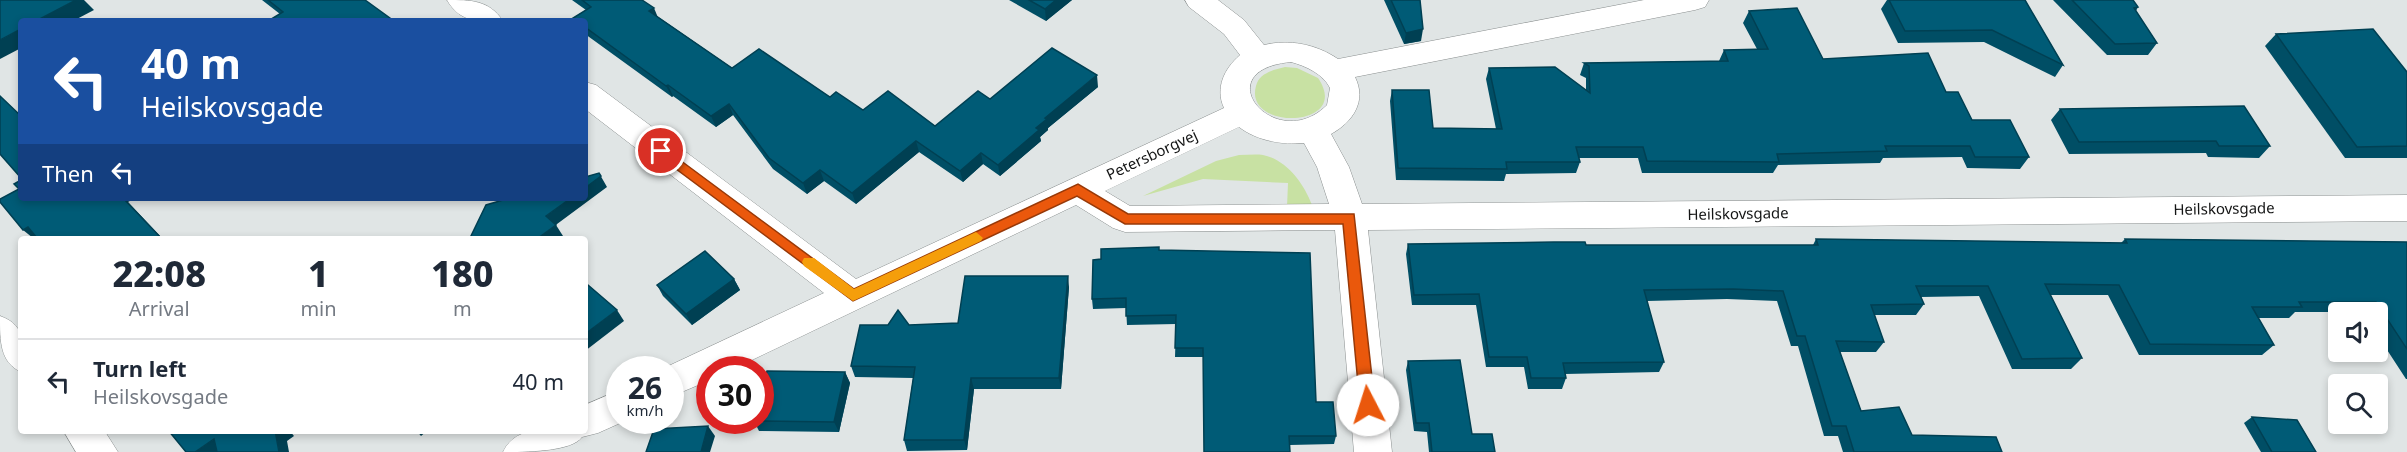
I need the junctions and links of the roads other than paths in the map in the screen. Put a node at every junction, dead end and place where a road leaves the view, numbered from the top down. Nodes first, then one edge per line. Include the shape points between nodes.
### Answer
1 (461, 0) edge
2 (1199, 0) edge
3 (1695, 0) edge
4 (485, 18) edge
5 (1258, 58) junction
6 (1335, 70) junction
7 (588, 95) edge
8 (1242, 112) junction
9 (1313, 129) junction
10 (1078, 190) junction
11 (2407, 208) edge
12 (1350, 218) junction
13 (853, 296) junction
14 (0, 331) edge
15 (18, 353) edge
16 (684, 375) edge
17 (606, 412) edge
18 (588, 421) edge
19 (84, 434) edge
20 (559, 434) edge
21 (99, 452) edge
22 (522, 452) edge
23 (1372, 452) edge

1 - 4 street
2 - 5 street via 1234,27
3 - 6 street
5 - 6 street via 1291,52 1323,61
5 - 8 street via 1246,66 1234,88
6 - 9 street via 1345,97 1340,110 1329,121
7 - 13 street
8 - 9 street via 1266,128 1297,132
8 - 10 street, Petersborgvej
9 - 12 street via 1333,167
10 - 12 street, Heilskovsgade via 1125,219
10 - 13 street, Petersborgvej
11 - 12 street, Heilskovsgade
12 - 23 street
13 - 16 street, Petersborgvej
14 - 15 street
17 - 18 street
19 - 21 street
20 - 22 street

